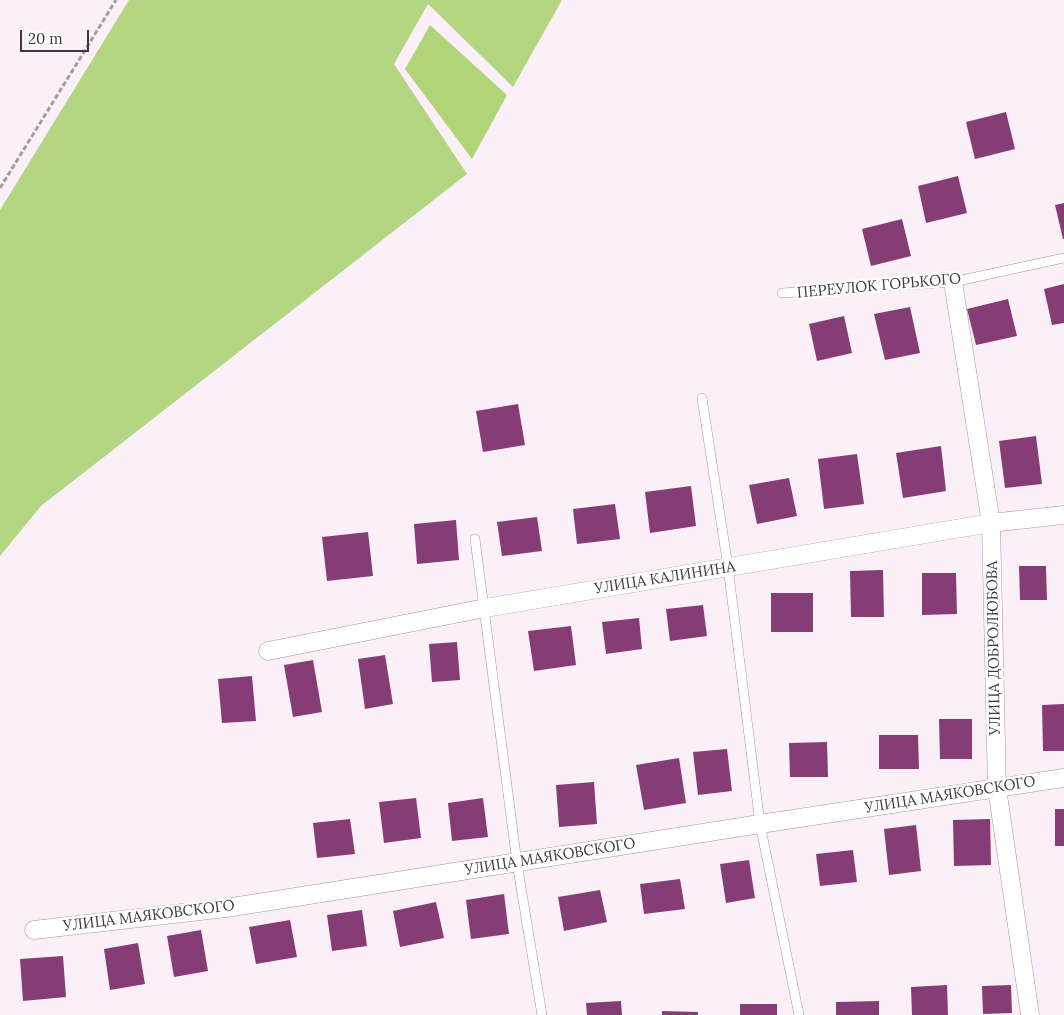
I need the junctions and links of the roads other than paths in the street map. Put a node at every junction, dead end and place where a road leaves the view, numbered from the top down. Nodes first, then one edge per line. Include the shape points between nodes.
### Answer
1 (1064, 258) edge
2 (953, 282) junction
3 (782, 293) dead end
4 (702, 398) dead end
5 (1064, 515) edge
6 (991, 523) junction
7 (475, 539) dead end
8 (728, 567) junction
9 (484, 608) junction
10 (268, 651) dead end
11 (1064, 778) edge
12 (997, 788) junction
13 (760, 824) junction
14 (517, 862) junction
15 (34, 930) dead end
16 (542, 1015) edge
17 (799, 1015) edge
18 (1030, 1015) edge

1 - 2 lane, ПЕРЕУЛОК ГОРЬКОГО
2 - 3 lane, ПЕРЕУЛОК ГОРЬКОГО
2 - 6 street, УЛИЦА ДОБРОЛЮБОВА
4 - 8 lane
5 - 6 street, УЛИЦА КАЛИНИНА
6 - 8 street, УЛИЦА КАЛИНИНА
6 - 12 street, УЛИЦА ДОБРОЛЮБОВА
7 - 9 lane
8 - 9 street, УЛИЦА КАЛИНИНА
8 - 13 lane
9 - 10 street, УЛИЦА КАЛИНИНА
9 - 14 lane
11 - 12 street, УЛИЦА МАЯКОВСКОГО
12 - 13 street, УЛИЦА МАЯКОВСКОГО
12 - 18 street, УЛИЦА ДОБРОЛЮБОВА
13 - 14 street, УЛИЦА МАЯКОВСКОГО
13 - 17 lane
14 - 15 street, УЛИЦА МАЯКОВСКОГО via 226,908
14 - 16 lane

